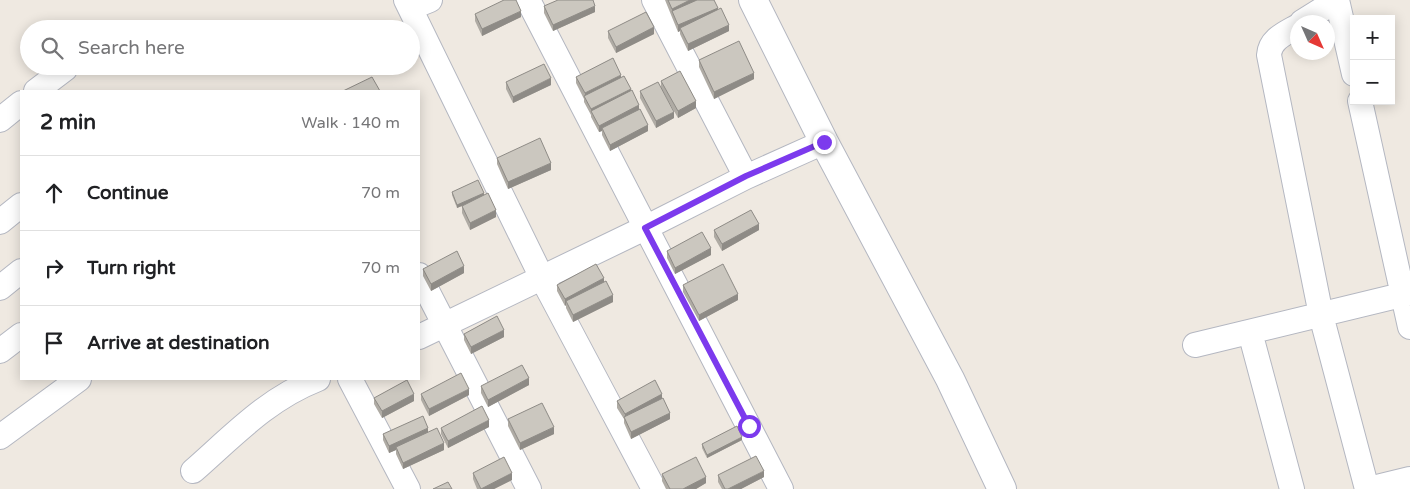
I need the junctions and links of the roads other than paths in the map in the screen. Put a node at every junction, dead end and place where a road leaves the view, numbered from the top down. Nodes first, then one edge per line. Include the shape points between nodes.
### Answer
1 (528, 0) edge
2 (654, 0) edge
3 (753, 0) edge
4 (1337, 0) edge
5 (415, 3) edge
6 (1313, 15) edge
7 (1290, 31) edge
8 (1351, 60) edge
9 (56, 75) edge
10 (37, 90) edge
11 (20, 104) edge
12 (1361, 105) edge
13 (0, 120) edge
14 (824, 142) junction
15 (746, 176) junction
16 (20, 206) edge
17 (0, 222) edge
18 (645, 228) junction
19 (20, 272) edge
20 (420, 277) edge
21 (542, 278) junction
22 (0, 288) edge
23 (1406, 294) edge
24 (1321, 315) junction
25 (446, 325) junction
26 (1410, 327) edge
27 (1250, 332) junction
28 (20, 336) edge
29 (420, 336) edge
30 (1195, 345) dead end
31 (0, 350) edge
32 (78, 380) edge
33 (315, 380) edge
34 (351, 380) edge
35 (0, 437) edge
36 (194, 471) dead end
37 (1410, 479) edge
38 (408, 489) edge
39 (529, 489) edge
40 (654, 489) edge
41 (781, 489) edge
42 (1002, 489) edge
43 (1292, 489) edge
44 (1368, 489) edge

1 - 18 street
2 - 15 street
3 - 14 street
4 - 6 street
4 - 8 street
5 - 21 street
7 - 24 street via 1273,43 1269,55
9 - 10 street
11 - 13 street
12 - 23 street
14 - 15 street
14 - 42 street via 950,379
15 - 18 street
16 - 17 street
18 - 21 street
18 - 41 street
19 - 22 street
20 - 25 street
21 - 25 street
21 - 40 street
23 - 24 street
23 - 26 street
24 - 27 street
24 - 44 street
25 - 29 street
25 - 39 street
27 - 30 street
27 - 43 street
28 - 31 street
32 - 35 street
33 - 36 street via 295,388 261,410
34 - 38 street
37 - 44 street

